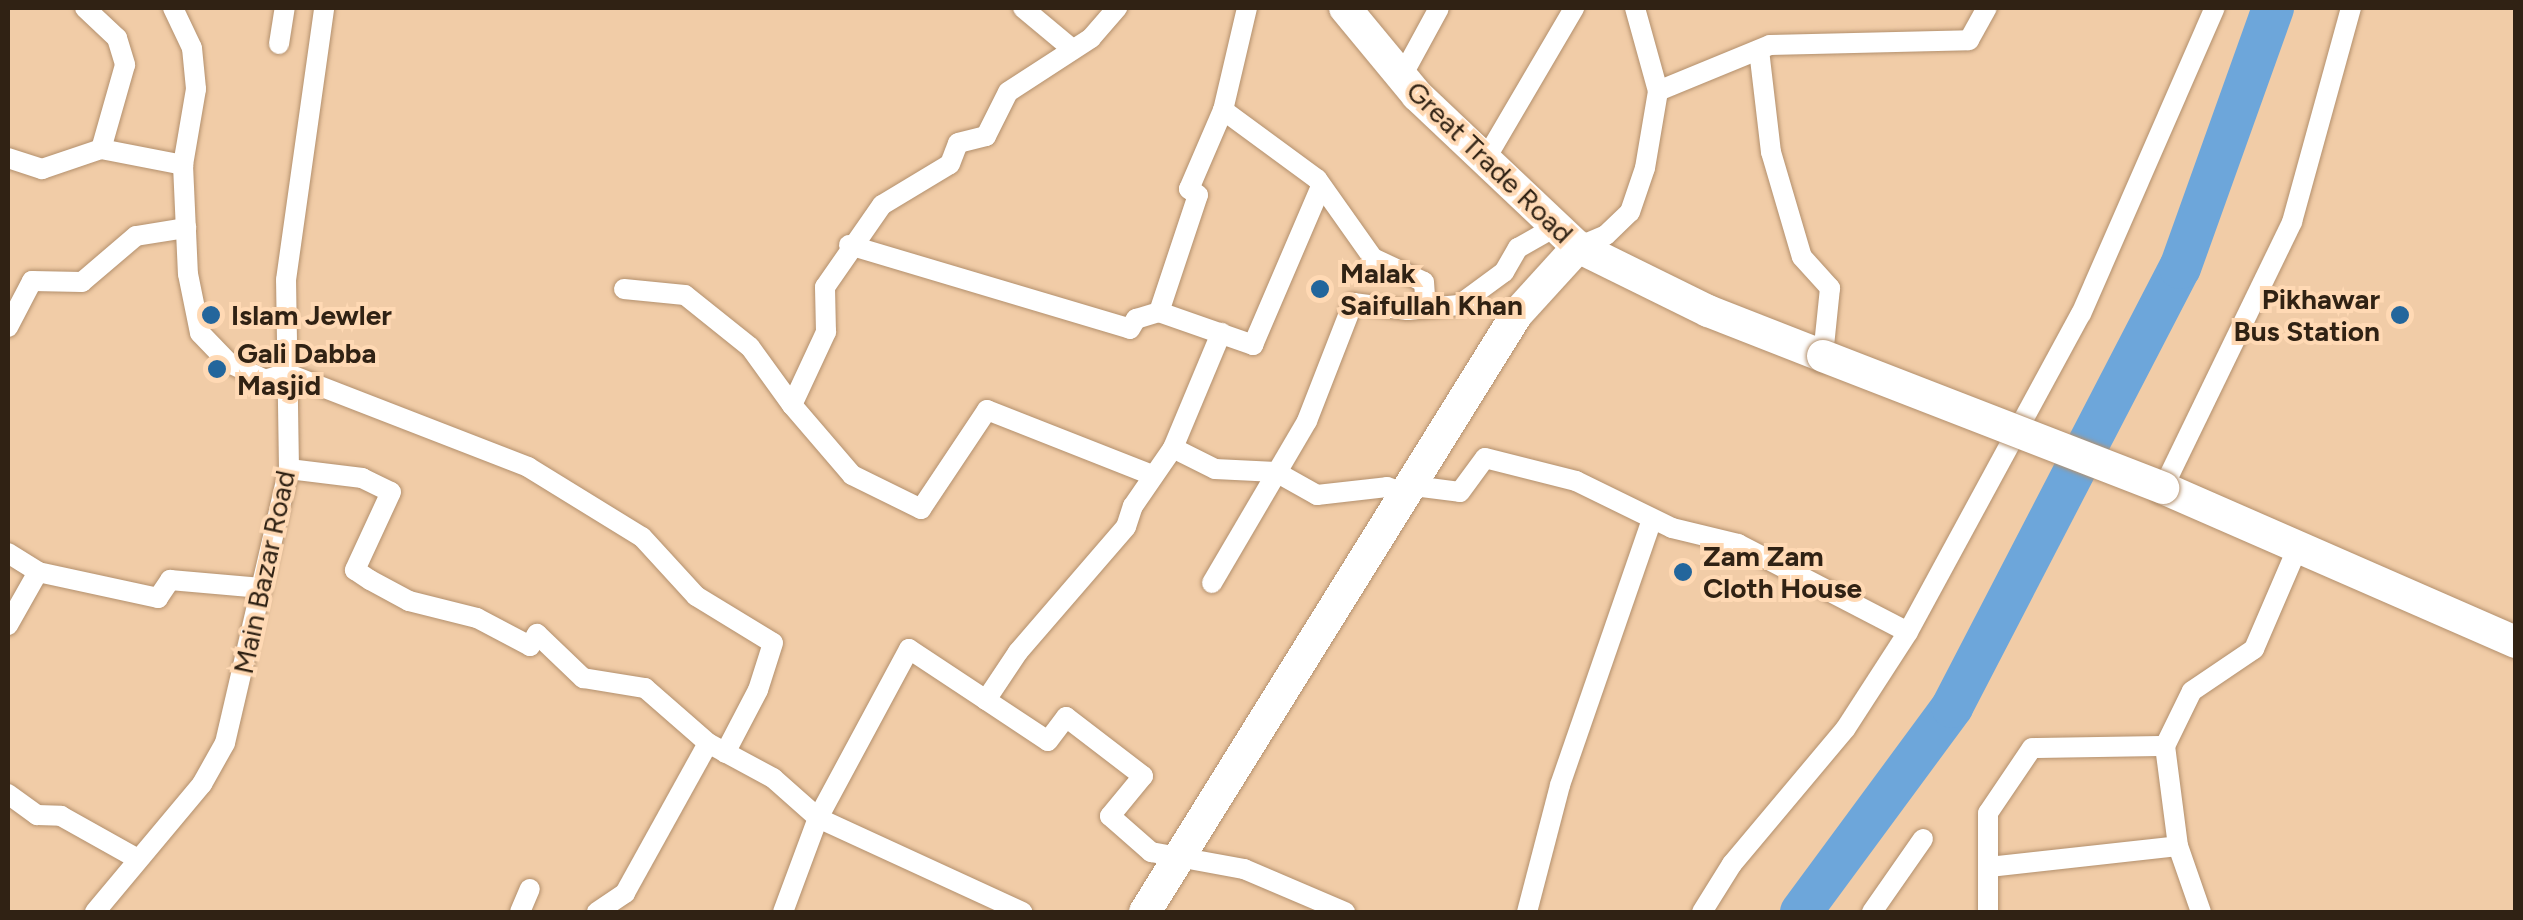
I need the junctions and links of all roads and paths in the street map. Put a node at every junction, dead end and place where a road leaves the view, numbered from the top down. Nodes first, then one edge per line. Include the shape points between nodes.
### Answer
1 (85, 8) edge
2 (174, 8) edge
3 (284, 8) edge
4 (324, 8) edge
5 (1023, 8) edge
6 (1117, 8) edge
7 (1247, 8) edge
8 (1345, 8) edge
9 (1439, 8) edge
10 (1574, 8) edge
11 (1987, 8) edge
12 (2215, 8) edge
13 (2352, 8) edge
14 (1640, 9) edge
15 (279, 44) dead end
16 (1070, 48) junction
17 (1759, 50) junction
18 (1402, 76) junction
19 (1658, 91) junction
20 (1223, 110) junction
21 (101, 148) junction
22 (8, 158) edge
23 (1484, 160) junction
24 (183, 165) junction
25 (1322, 186) junction
26 (186, 228) junction
27 (1566, 237) junction
28 (849, 245) junction
29 (624, 289) dead end
30 (1426, 308) junction
31 (1159, 312) junction
32 (8, 327) edge
33 (1221, 333) junction
34 (1824, 356) junction
35 (286, 373) junction
36 (792, 405) junction
37 (1173, 448) junction
38 (289, 469) junction
39 (1276, 472) junction
40 (1152, 476) junction
41 (2163, 488) junction
42 (1404, 489) junction
43 (1652, 519) junction
44 (2298, 547) junction
45 (8, 552) edge
46 (38, 572) junction
47 (1212, 583) dead end
48 (262, 588) junction
49 (8, 625) edge
50 (1908, 632) junction
51 (2516, 642) edge
52 (986, 700) junction
53 (2165, 746) junction
54 (717, 748) junction
55 (8, 794) edge
56 (818, 818) junction
57 (1923, 840) dead end
58 (2178, 846) junction
59 (1179, 856) junction
60 (136, 858) junction
61 (1989, 867) junction
62 (530, 889) dead end
63 (95, 912) edge
64 (520, 912) edge
65 (597, 912) edge
66 (783, 912) edge
67 (1022, 912) edge
68 (1145, 912) edge
69 (1345, 912) edge
70 (1527, 912) edge
71 (1702, 912) edge
72 (1872, 912) edge
73 (1988, 912) edge
74 (2200, 912) edge

1 - 21 street via 117,38 124,65
2 - 24 street via 192,48 196,89
3 - 15 street
4 - 35 street, Main Bazar Road via 286,280
5 - 16 street
6 - 16 street via 1091,38
7 - 20 street
8 - 18 main road, Great Trade Road
9 - 18 street
10 - 23 street
11 - 17 street via 1969,40
12 - 50 street via 2081,314
13 - 41 street via 2292,222
14 - 19 street
16 - 28 street via 1008,92 986,136 958,143 950,164 882,205
17 - 19 street
17 - 34 street via 1771,152 1802,257 1830,288
18 - 23 main road, Great Trade Road
19 - 27 street via 1630,212 1606,235
20 - 25 street
20 - 31 street via 1189,189 1198,196
21 - 22 street via 42,169
21 - 24 street
23 - 27 main road, Great Trade Road
24 - 26 street
25 - 30 street via 1373,258 1424,282
25 - 33 street via 1253,345
26 - 32 street via 136,236 82,282 32,280
26 - 35 street via 200,333 229,362 265,380
27 - 30 street via 1518,248 1477,297
27 - 34 main road, Great Trade Road via 1708,310
27 - 42 main road
28 - 31 street via 1130,329 1136,319
28 - 36 street via 825,288 826,332
29 - 36 street via 686,295 750,346
30 - 39 street via 1353,303 1306,422
31 - 33 street
33 - 37 street
34 - 41 main road, Great Trade Road, bridge
35 - 38 street, Main Bazar Road
35 - 54 street via 528,467 642,537 696,596 773,643 758,690
36 - 40 street via 852,475 921,508 986,410
37 - 39 street via 1215,469
37 - 40 street
38 - 48 street, Main Bazar Road
38 - 54 street via 362,478 391,492 355,570 409,601 477,618 530,646 537,634 583,678 645,688
39 - 42 street via 1316,496
39 - 47 street
40 - 52 street via 1126,527 1018,652
41 - 44 main road, Great Trade Road
42 - 43 street via 1460,492 1485,458 1576,481
42 - 59 main road
43 - 50 street via 1738,544
43 - 70 street via 1560,784
44 - 51 main road, Great Trade Road
44 - 53 street via 2254,650 2192,691
45 - 46 street
46 - 48 street via 158,598 170,580
46 - 49 street
48 - 60 street, Main Bazar Road via 225,743 202,784
50 - 71 street via 1846,728 1732,864
52 - 56 street via 909,649
52 - 59 street via 1048,741 1066,717 1143,776 1110,816 1151,852
53 - 58 street
53 - 61 street via 2032,748 1988,814
54 - 56 street via 772,778
54 - 65 street via 625,893
55 - 60 street via 37,815 62,816
56 - 66 street
56 - 67 street
57 - 72 street
58 - 61 street
58 - 74 street
59 - 68 main road
59 - 69 street via 1244,869
60 - 63 street, Main Bazar Road
61 - 73 street
62 - 64 street

